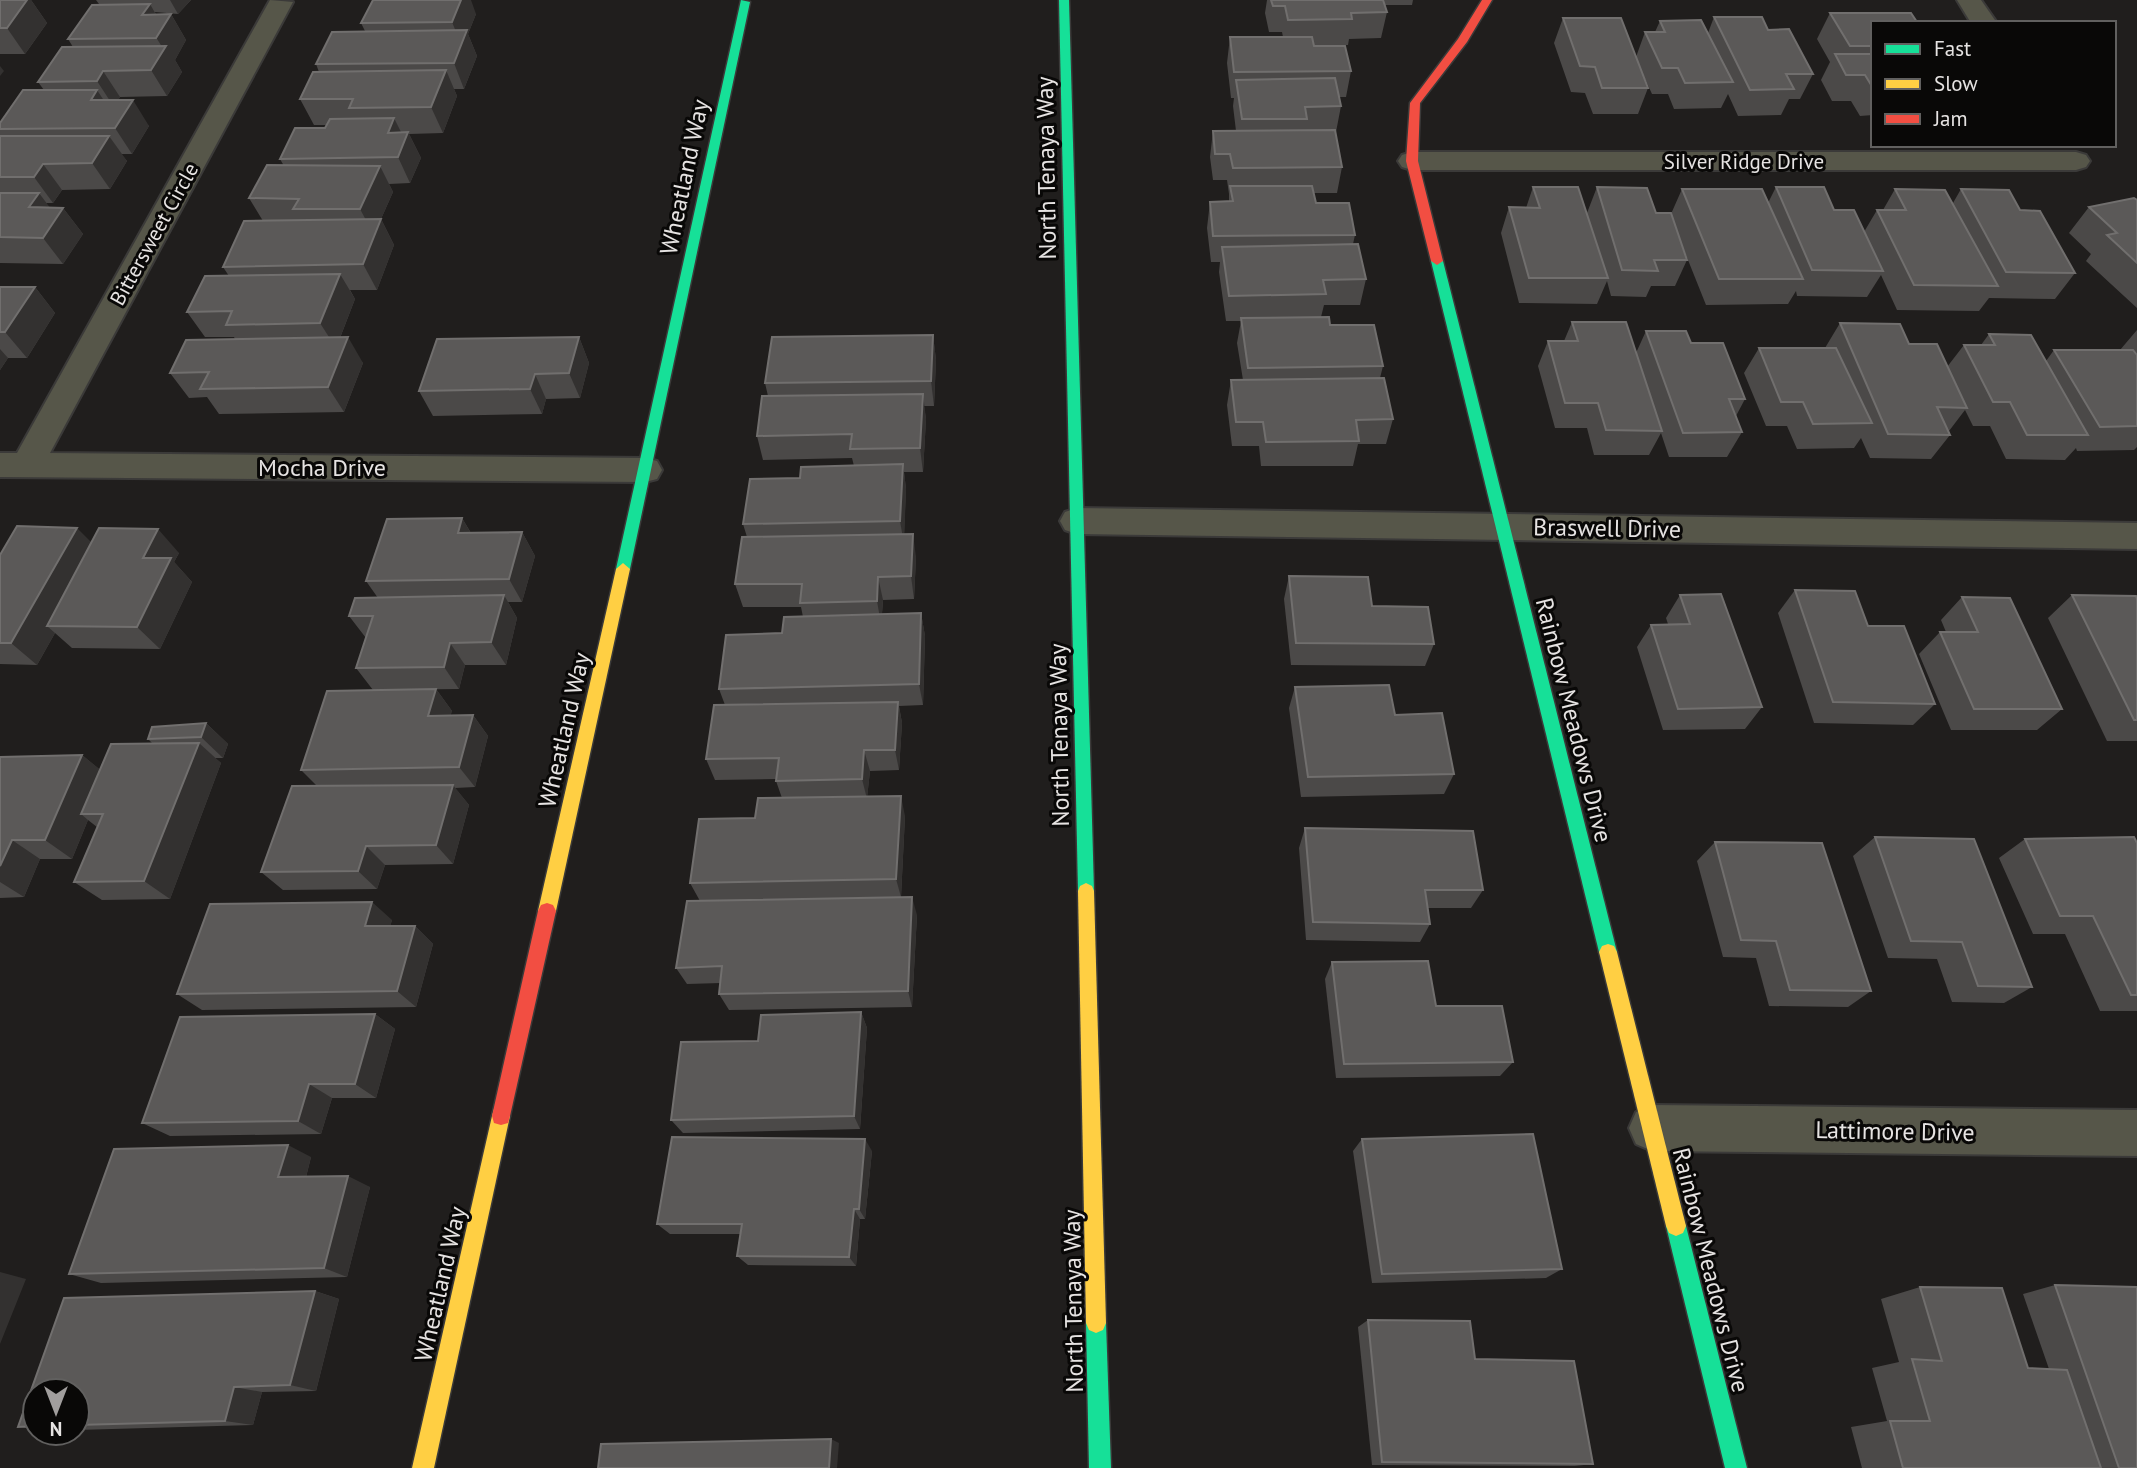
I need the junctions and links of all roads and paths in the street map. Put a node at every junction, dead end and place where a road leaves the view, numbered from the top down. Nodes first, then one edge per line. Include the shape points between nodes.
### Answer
1 (1064, 0) edge
2 (1487, 0) edge
3 (1969, 0) edge
4 (281, 2) dead end
5 (745, 2) dead end
6 (1983, 21) edge
7 (2070, 153) edge
8 (1412, 162) junction
9 (14, 465) edge
10 (645, 470) junction
11 (1077, 521) junction
12 (1503, 526) junction
13 (2137, 536) edge
14 (1652, 1128) junction
15 (2137, 1133) edge
16 (423, 1468) edge
17 (1100, 1468) edge
18 (1736, 1468) edge

1 - 11 street, North Tenaya Way
2 - 8 street, Rainbow Meadows Drive via 1415,103
3 - 6 street
4 - 9 street, Bittersweet Circle
5 - 10 street, Wheatland Way
7 - 8 street, Silver Ridge Drive
8 - 12 street, Rainbow Meadows Drive
9 - 10 street, Mocha Drive
10 - 16 street, Wheatland Way
11 - 12 street, Braswell Drive
11 - 17 street, North Tenaya Way
12 - 13 street, Braswell Drive
12 - 14 street, Rainbow Meadows Drive
14 - 15 street, Lattimore Drive
14 - 18 street, Rainbow Meadows Drive

